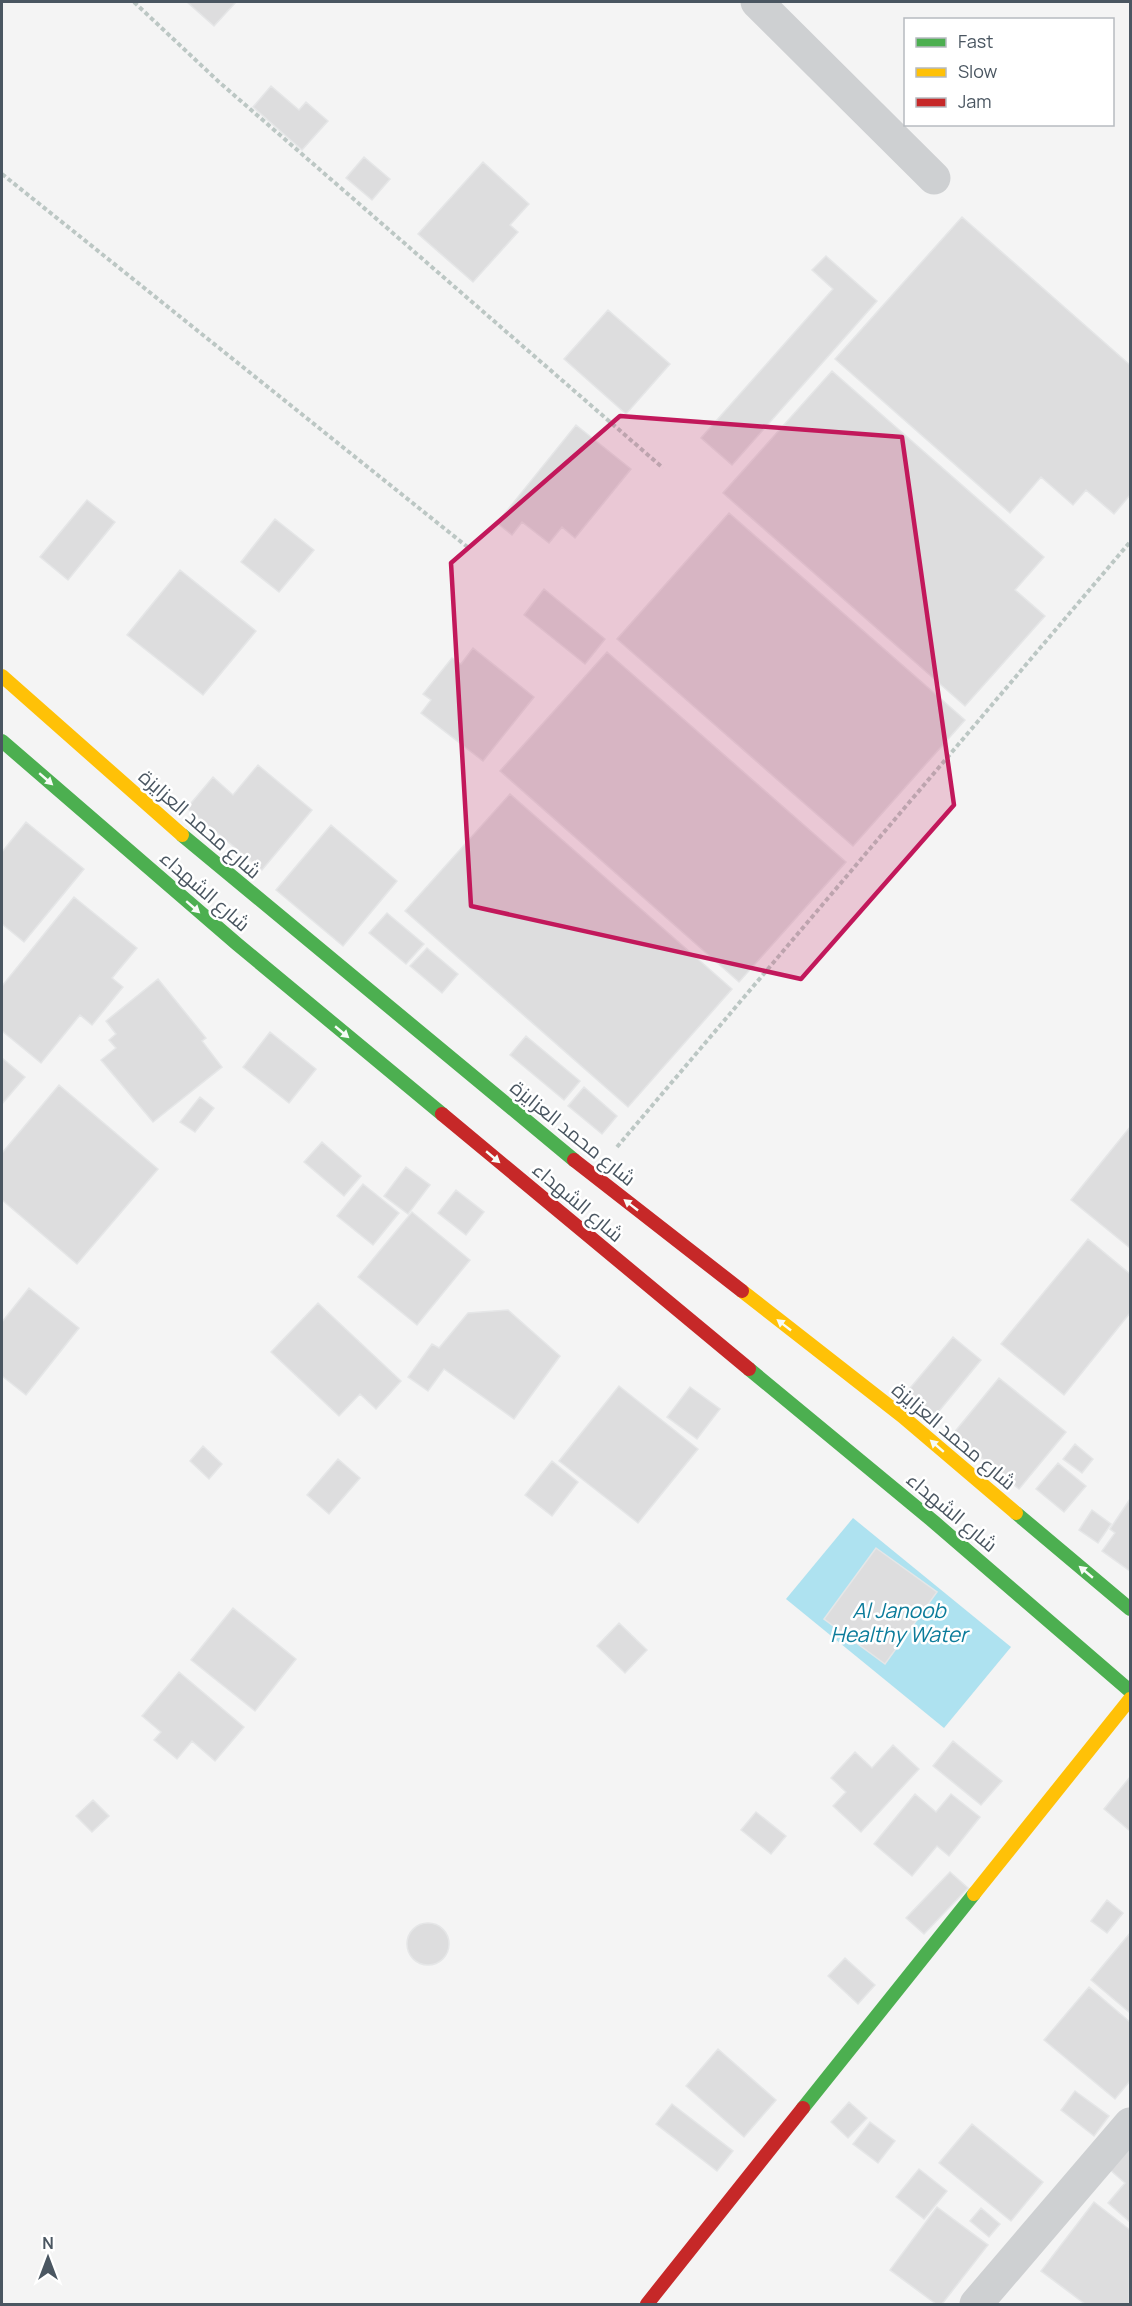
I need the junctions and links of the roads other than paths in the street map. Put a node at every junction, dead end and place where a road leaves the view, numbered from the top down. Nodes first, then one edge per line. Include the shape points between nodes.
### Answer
1 (757, 2) edge
2 (934, 178) dead end
3 (2, 676) edge
4 (2, 741) edge
5 (1131, 1610) edge
6 (1131, 1691) edge
7 (1131, 1699) edge
8 (1131, 2124) edge
9 (647, 2304) edge
10 (976, 2304) edge

1 - 2 street
5 -> 3 main road, شارع محمد العزايزة via 902,1416 593,1176 382,1003 164,820
4 -> 6 main road, شارع الشهداء via 246,952 934,1522
7 - 9 main road
8 - 10 street

